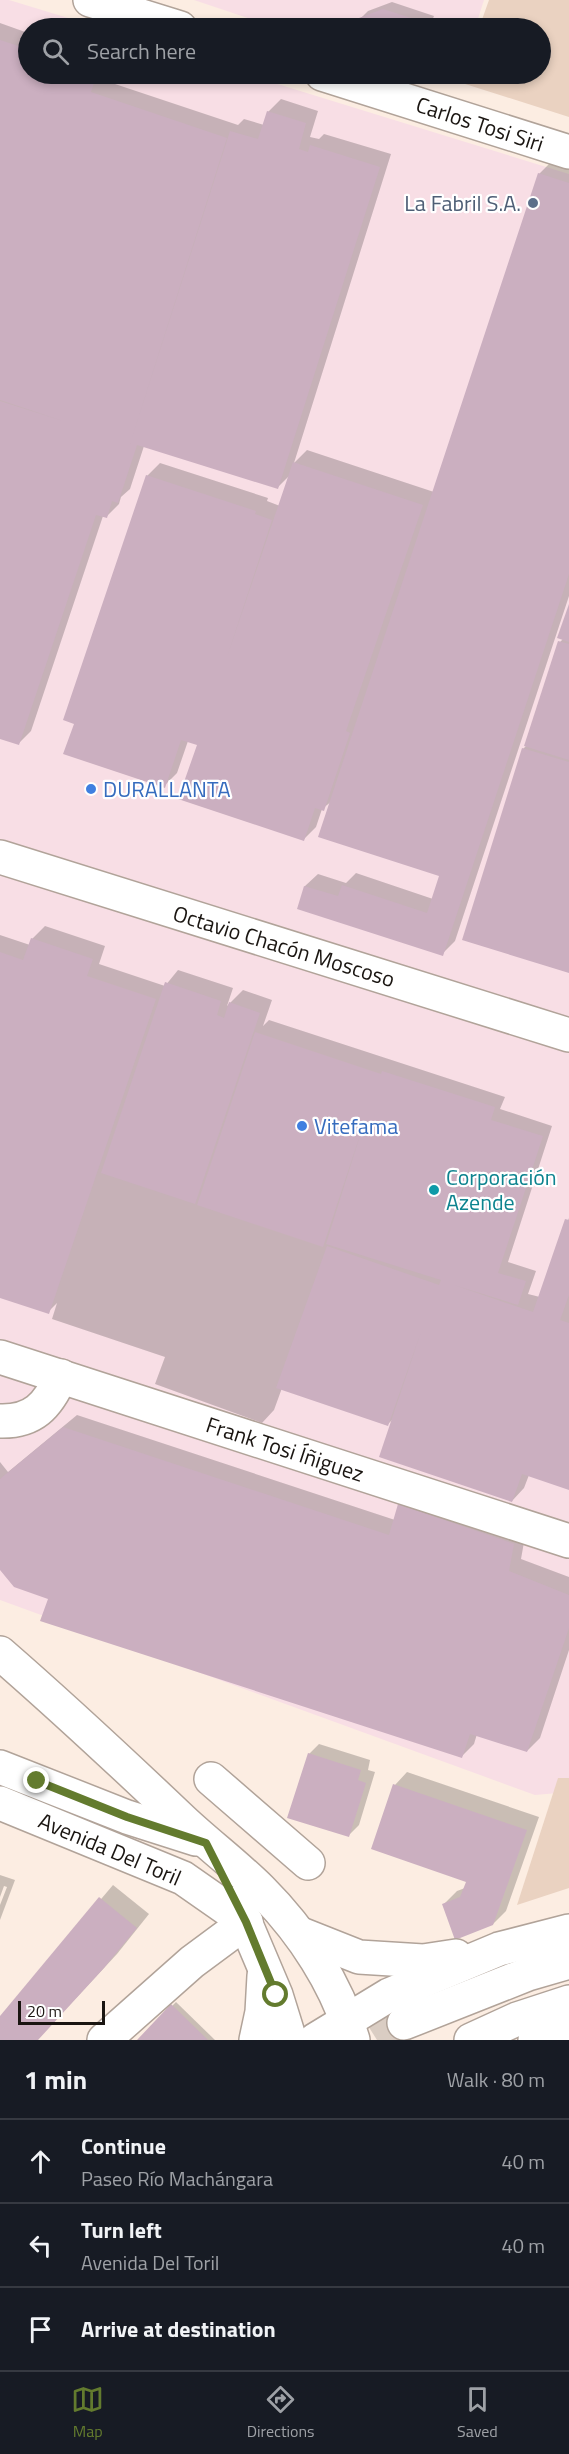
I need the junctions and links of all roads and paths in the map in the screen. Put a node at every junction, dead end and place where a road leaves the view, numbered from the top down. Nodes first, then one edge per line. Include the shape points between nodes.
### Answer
1 (90, 0) edge
2 (148, 18) edge
3 (354, 84) edge
4 (569, 152) edge
5 (0, 857) edge
6 (569, 1035) edge
7 (0, 1357) edge
8 (61, 1376) junction
9 (0, 1420) edge
10 (569, 1541) edge
11 (0, 1653) edge
12 (0, 1767) edge
13 (211, 1779) dead end
14 (0, 1803) edge
15 (206, 1843) junction
16 (308, 1863) dead end
17 (246, 1922) junction
18 (569, 1932) edge
19 (301, 1934) junction
20 (499, 1949) junction
21 (569, 1962) edge
22 (265, 1968) junction
23 (569, 2002) edge
24 (404, 2024) tunnel mouth
25 (350, 2030) edge
26 (569, 2030) edge
27 (104, 2040) edge
28 (255, 2040) edge
29 (290, 2040) edge
30 (315, 2040) edge
31 (471, 2040) edge
32 (535, 2040) edge

1 - 2 main road
3 - 4 main road, Carlos Tosi Siri
5 - 6 main road, Octavio Chacón Moscoso
7 - 8 main road, Frank Tosi Íñiguez
8 - 9 main road via 54,1393 32,1416
8 - 10 main road, Frank Tosi Íñiguez
11 - 15 main road
12 - 15 main road, Avenida Del Toril
13 - 16 main road
14 - 17 main road, Avenida Del Toril via 183,1878
15 - 17 main road
15 - 19 main road via 260,1889
17 - 22 main road
17 - 27 main road via 192,1962
18 - 20 main road
19 - 20 main road via 359,1957 423,1961
19 - 25 main road
20 - 25 main road via 389,1995
21 - 24 main road via 528,1974
22 - 28 main road via 262,2012
22 - 29 main road
23 - 31 main road
25 - 30 main road
26 - 32 main road

